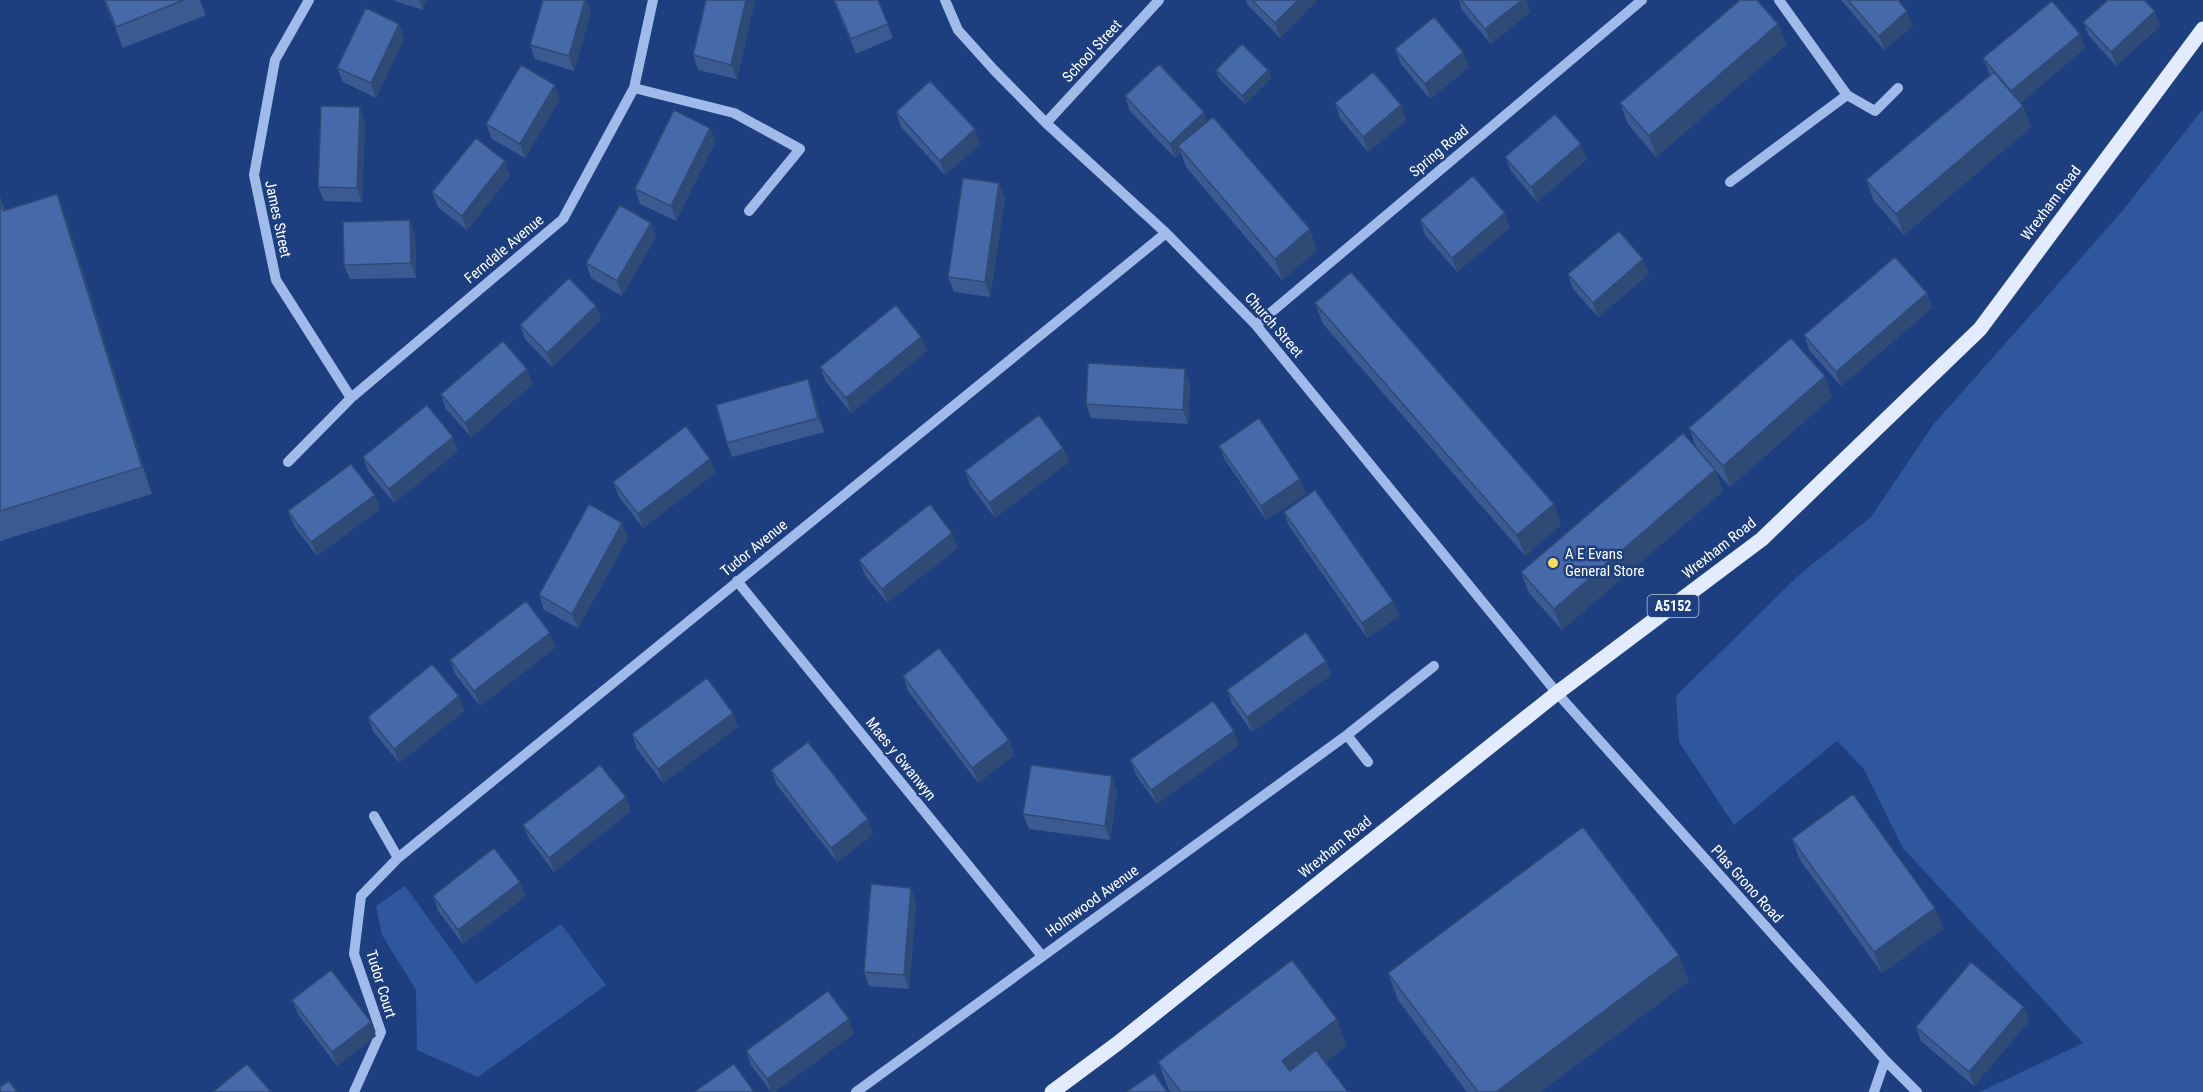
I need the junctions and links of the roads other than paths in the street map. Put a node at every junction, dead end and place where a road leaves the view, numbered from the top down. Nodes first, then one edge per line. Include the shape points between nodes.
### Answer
1 (309, 0) edge
2 (653, 0) edge
3 (945, 0) edge
4 (1159, 0) edge
5 (1642, 0) edge
6 (1779, 0) edge
7 (2203, 29) edge
8 (634, 88) junction
9 (1898, 88) dead end
10 (1847, 95) junction
11 (1046, 123) junction
12 (1730, 182) dead end
13 (749, 211) dead end
14 (1166, 233) junction
15 (1256, 325) junction
16 (351, 398) junction
17 (288, 462) dead end
18 (737, 581) junction
19 (1434, 666) dead end
20 (1557, 693) junction
21 (1347, 735) junction
22 (1368, 762) dead end
23 (374, 816) dead end
24 (398, 858) junction
25 (1042, 956) junction
26 (1885, 1060) junction
27 (354, 1092) edge
28 (856, 1092) edge
29 (1052, 1092) edge
30 (1874, 1092) edge
31 (1917, 1092) edge

1 - 16 street, James Street via 275,60 254,175 276,280
2 - 8 street, Ferndale Avenue
3 - 11 street, Church Street via 958,30
4 - 11 street, School Street
5 - 15 street, Spring Road
6 - 10 street
7 - 20 main road, Wrexham Road / A5152 via 1980,329 1762,539
8 - 13 street via 734,112 800,149
8 - 16 street, Ferndale Avenue via 563,219
9 - 10 street via 1875,111
10 - 12 street
11 - 14 street, Church Street
14 - 15 street, Church Street
14 - 18 street, Tudor Avenue
15 - 20 street, Church Street
16 - 17 street, Ferndale Avenue
18 - 24 street, Tudor Avenue
18 - 25 street, Maes y Gwanwyn
19 - 21 street, Holmwood Avenue
20 - 26 street, Plas Grono Road
20 - 29 main road, Wrexham Road / A5152
21 - 22 street
21 - 25 street, Holmwood Avenue
23 - 24 street
24 - 27 street, Tudor Court via 361,896 354,954 381,1032
25 - 28 street, Holmwood Avenue
26 - 30 street
26 - 31 street, Plas Grono Road

